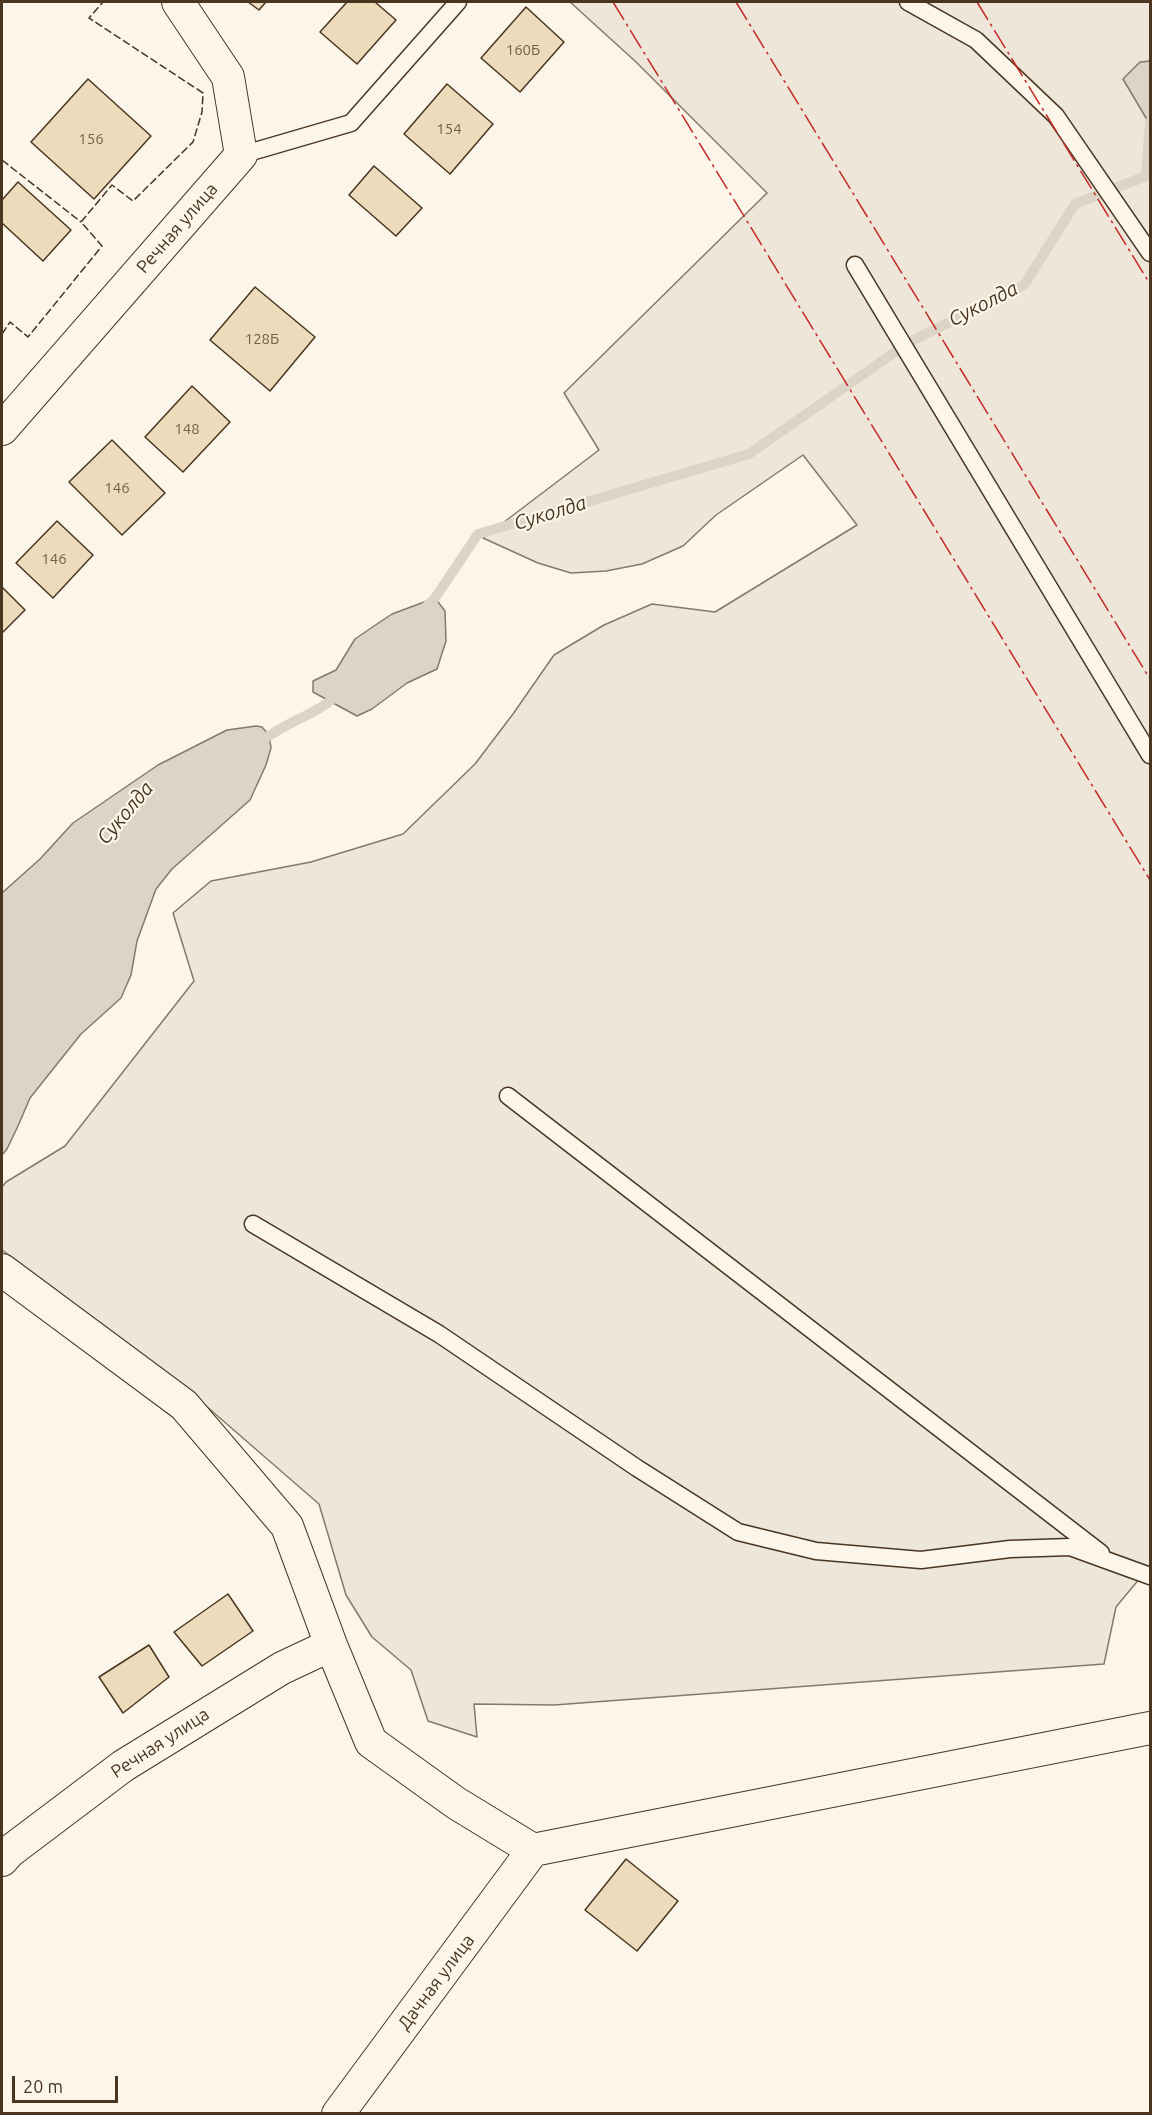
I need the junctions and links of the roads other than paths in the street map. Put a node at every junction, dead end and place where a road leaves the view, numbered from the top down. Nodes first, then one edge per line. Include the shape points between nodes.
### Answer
1 (178, 2) edge
2 (458, 2) edge
3 (908, 2) edge
4 (241, 155) junction
5 (1150, 253) edge
6 (855, 266) dead end
7 (2, 429) edge
8 (1150, 755) edge
9 (508, 1096) dead end
10 (253, 1224) dead end
11 (2, 1270) edge
12 (1116, 1565) junction
13 (1150, 1576) edge
14 (331, 1645) junction
15 (1150, 1728) edge
16 (533, 1850) junction
17 (2, 1860) edge
18 (338, 2114) edge

1 - 4 street via 228,77
2 - 4 lane via 351,123
3 - 5 lane via 976,40 1056,116
4 - 7 street, Речная улица
6 - 8 lane
9 - 12 lane
10 - 12 lane via 439,1334 738,1532 816,1551 921,1560 1010,1549 1070,1547
11 - 14 street via 184,1405 287,1526
12 - 13 lane
14 - 16 street via 371,1742 456,1803
14 - 17 street, Речная улица via 272,1674 123,1766
15 - 16 street
16 - 18 street, Дачная улица

